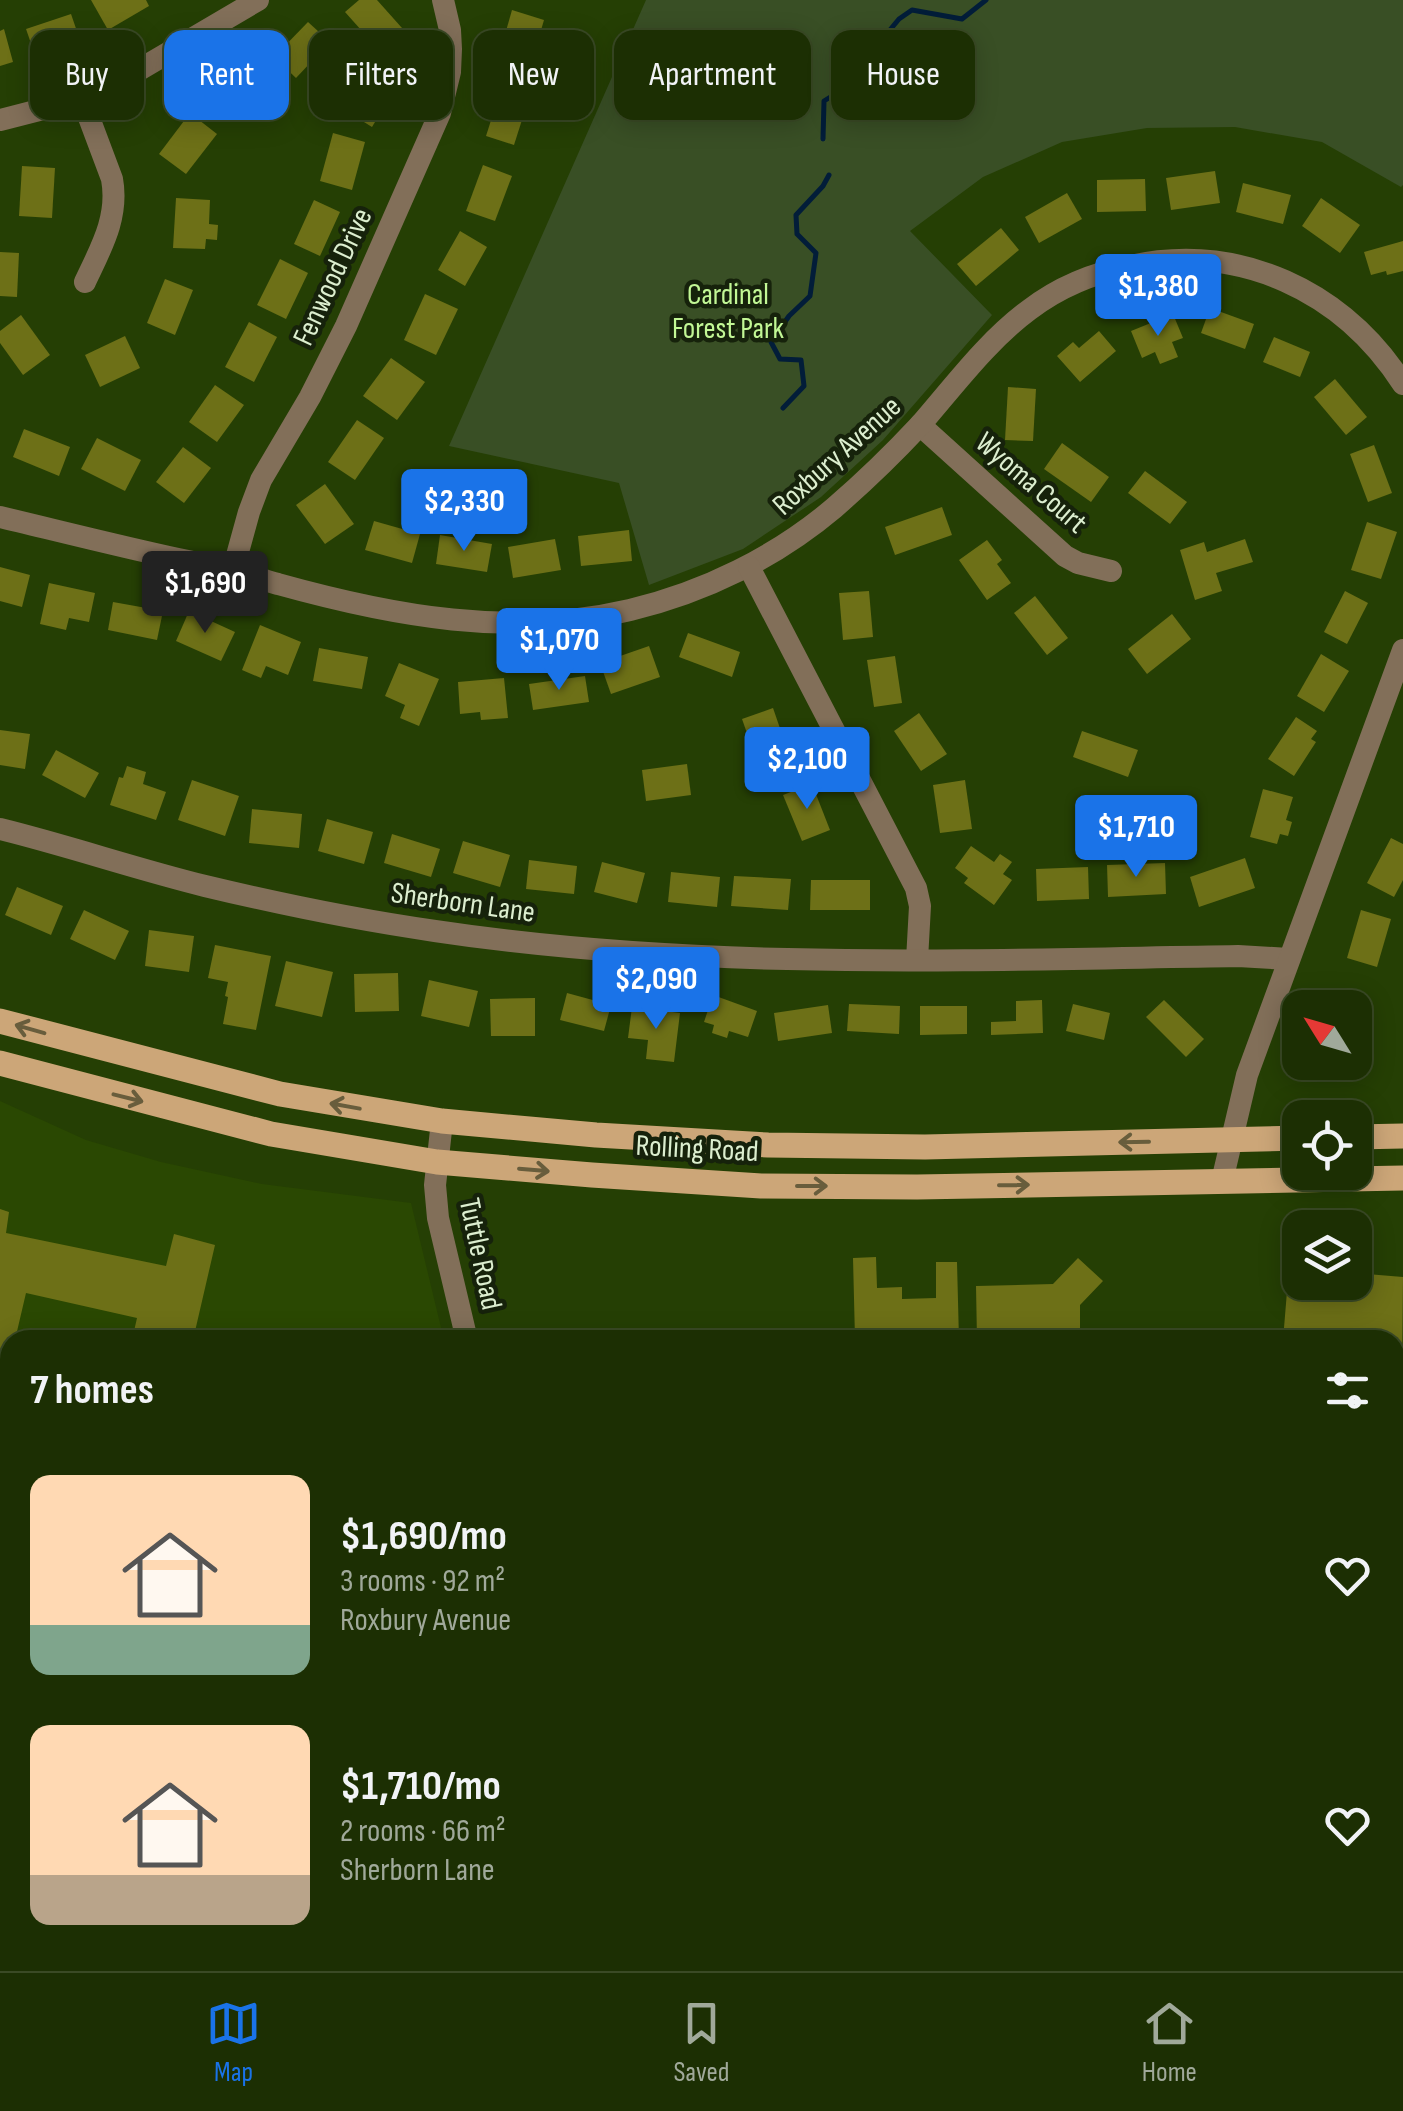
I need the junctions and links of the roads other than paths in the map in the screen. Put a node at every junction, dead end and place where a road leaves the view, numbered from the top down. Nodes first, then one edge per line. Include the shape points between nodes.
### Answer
1 (258, 0) edge
2 (443, 0) edge
3 (144, 66) edge
4 (30, 114) edge
5 (0, 120) edge
6 (90, 120) edge
7 (85, 282) dead end
8 (1396, 357) edge
9 (1403, 384) edge
10 (920, 425) junction
11 (0, 516) edge
12 (749, 567) junction
13 (233, 570) junction
14 (1111, 571) dead end
15 (1403, 650) edge
16 (0, 829) edge
17 (1288, 959) junction
18 (917, 960) junction
19 (0, 1020) edge
20 (0, 1063) edge
21 (442, 1121) junction
22 (1403, 1136) edge
23 (1372, 1137) edge
24 (1282, 1139) edge
25 (1232, 1140) junction
26 (437, 1162) junction
27 (1403, 1178) edge
28 (1222, 1181) junction
29 (466, 1330) edge

1 - 3 street
2 - 13 street, Fenwood Drive via 451,49 440,114 346,326 261,480
4 - 5 street
6 - 7 street via 112,179 114,208
8 - 9 street, Roxbury Avenue
8 - 10 street, Roxbury Avenue via 1338,311 1282,279 1216,261 1149,262 1085,278 1030,308
10 - 12 street, Roxbury Avenue via 833,509
10 - 14 street, Wyoma Court via 1065,556
11 - 13 street, Roxbury Avenue
12 - 13 street, Roxbury Avenue via 630,610 508,624 404,614
12 - 18 street via 916,888
15 - 17 street
16 - 18 street, Sherborn Lane via 205,886 438,932 672,956
17 - 18 street, Sherborn Lane
17 - 25 street
21 -> 19 main road, Rolling Road via 280,1094
20 -> 26 main road, Rolling Road via 271,1134
25 -> 21 main road, Rolling Road via 768,1145
21 - 26 street, Tuttle Road
22 - 23 main road
24 - 25 main road, Rolling Road
25 - 28 street
26 -> 28 main road, Rolling Road via 761,1186
26 - 29 street, Tuttle Road via 438,1218
27 - 28 main road, Rolling Road

